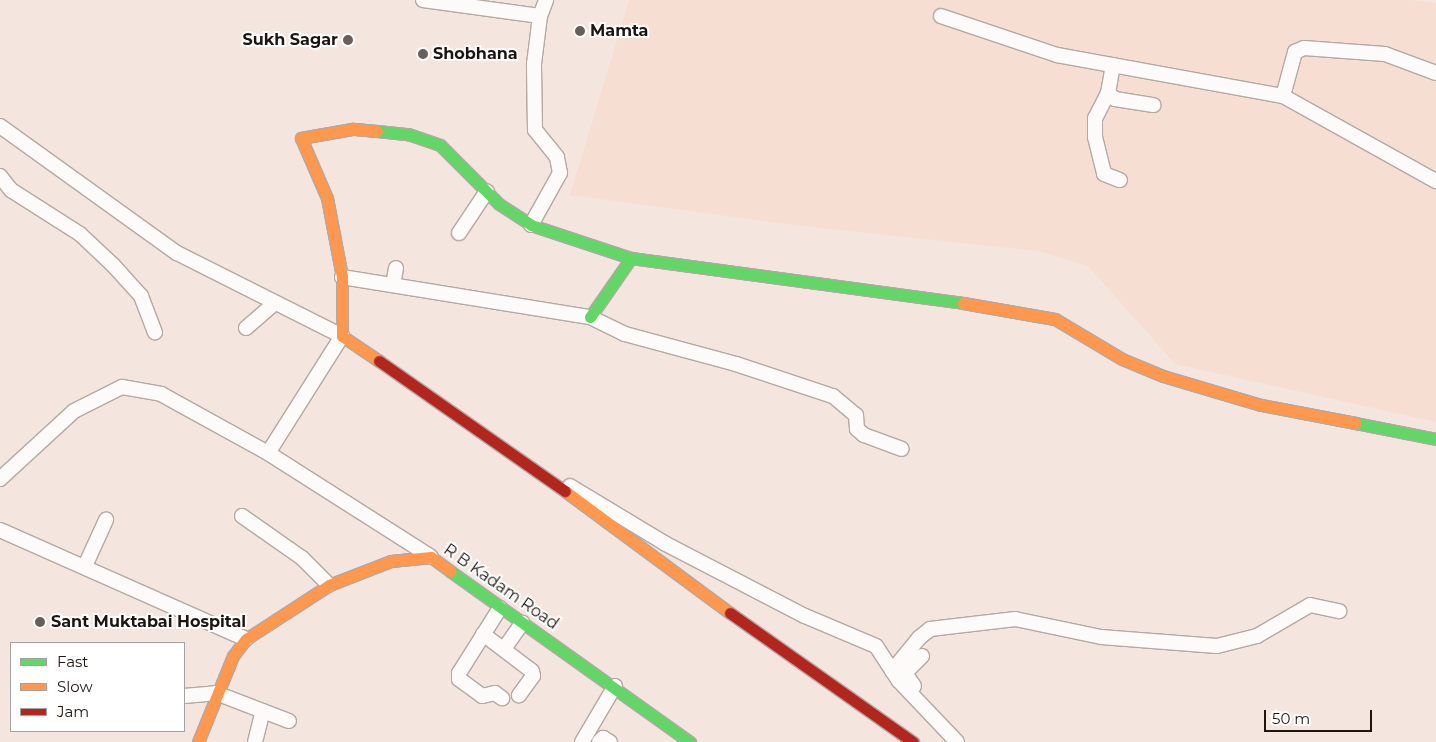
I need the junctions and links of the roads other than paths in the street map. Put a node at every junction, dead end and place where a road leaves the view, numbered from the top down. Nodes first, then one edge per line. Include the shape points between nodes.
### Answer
1 (422, 0) edge
2 (546, 0) edge
3 (459, 2) edge
4 (540, 16) junction
5 (941, 16) dead end
6 (1113, 65) junction
7 (1436, 73) edge
8 (1108, 93) junction
9 (1283, 96) junction
10 (1154, 105) dead end
11 (2, 133) edge
12 (0, 176) edge
13 (1120, 180) dead end
14 (1436, 181) edge
15 (487, 192) junction
16 (531, 225) junction
17 (459, 234) dead end
18 (631, 258) junction
19 (396, 268) dead end
20 (342, 277) junction
21 (393, 285) junction
22 (274, 304) junction
23 (590, 317) junction
24 (246, 328) dead end
25 (155, 332) dead end
26 (342, 336) junction
27 (1436, 439) edge
28 (902, 449) dead end
29 (268, 453) junction
30 (531, 466) junction
31 (0, 479) edge
32 (242, 516) dead end
33 (106, 520) dead end
34 (0, 530) edge
35 (431, 557) junction
36 (85, 566) junction
37 (329, 585) junction
38 (500, 608) junction
39 (1339, 612) dead end
40 (522, 623) junction
41 (483, 634) junction
42 (246, 639) junction
43 (504, 650) junction
44 (922, 656) dead end
45 (892, 670) junction
46 (615, 686) junction
47 (912, 689) junction
48 (216, 693) junction
49 (519, 695) dead end
50 (185, 696) edge
51 (502, 698) dead end
52 (936, 706) dead end
53 (263, 711) junction
54 (289, 721) dead end
55 (586, 741) edge
56 (198, 742) edge
57 (254, 742) edge
58 (598, 742) edge
59 (610, 742) edge
60 (690, 742) edge
61 (914, 742) edge
62 (957, 742) edge

1 - 3 street
2 - 4 street
3 - 4 street
4 - 16 street via 534,64 535,130 557,157 560,173
5 - 6 street via 1057,55
6 - 8 street
6 - 9 street
7 - 9 street via 1385,54 1304,48 1295,52
8 - 10 street via 1115,99
8 - 13 street via 1095,118 1095,137 1104,174
9 - 14 street
11 - 22 street via 177,253
12 - 25 street via 11,190 80,234 113,265 141,296
15 - 16 street
15 - 17 street
15 - 20 street via 440,145 408,134 352,128 301,138 327,198
16 - 18 street
18 - 23 street
18 - 27 street via 1023,311 1055,319 1122,359 1172,378 1261,405
19 - 21 street
20 - 21 street
20 - 26 street
21 - 23 street
22 - 24 street
22 - 26 street
23 - 28 street via 625,334 736,364 833,396 856,415 857,429 864,435
26 - 29 street
26 - 30 street
29 - 31 street via 161,394 122,387 74,411
29 - 35 street
30 - 45 street via 576,489 664,543 805,616 876,646
30 - 61 street via 671,572
32 - 37 street via 302,558
33 - 36 street
34 - 36 street
35 - 37 street, R B Kadam Road via 391,561
35 - 38 street, R B Kadam Road
36 - 42 street
37 - 42 street, R B Kadam Road
38 - 40 street, R B Kadam Road
38 - 41 street
39 - 45 street via 1310,606 1257,636 1217,646 1101,637 1015,619 930,629 918,638
40 - 43 street
40 - 46 street, R B Kadam Road
41 - 43 street
41 - 51 street via 459,678 482,696 495,693
42 - 48 street, R B Kadam Road via 233,656
43 - 49 street via 532,671 533,676
44 - 47 street via 905,673
45 - 47 street
46 - 55 street
46 - 60 street, R B Kadam Road
47 - 52 street
47 - 62 street
48 - 50 street
48 - 53 street
48 - 56 street, R B Kadam Road
53 - 54 street
53 - 57 street
58 - 59 street via 603,738

